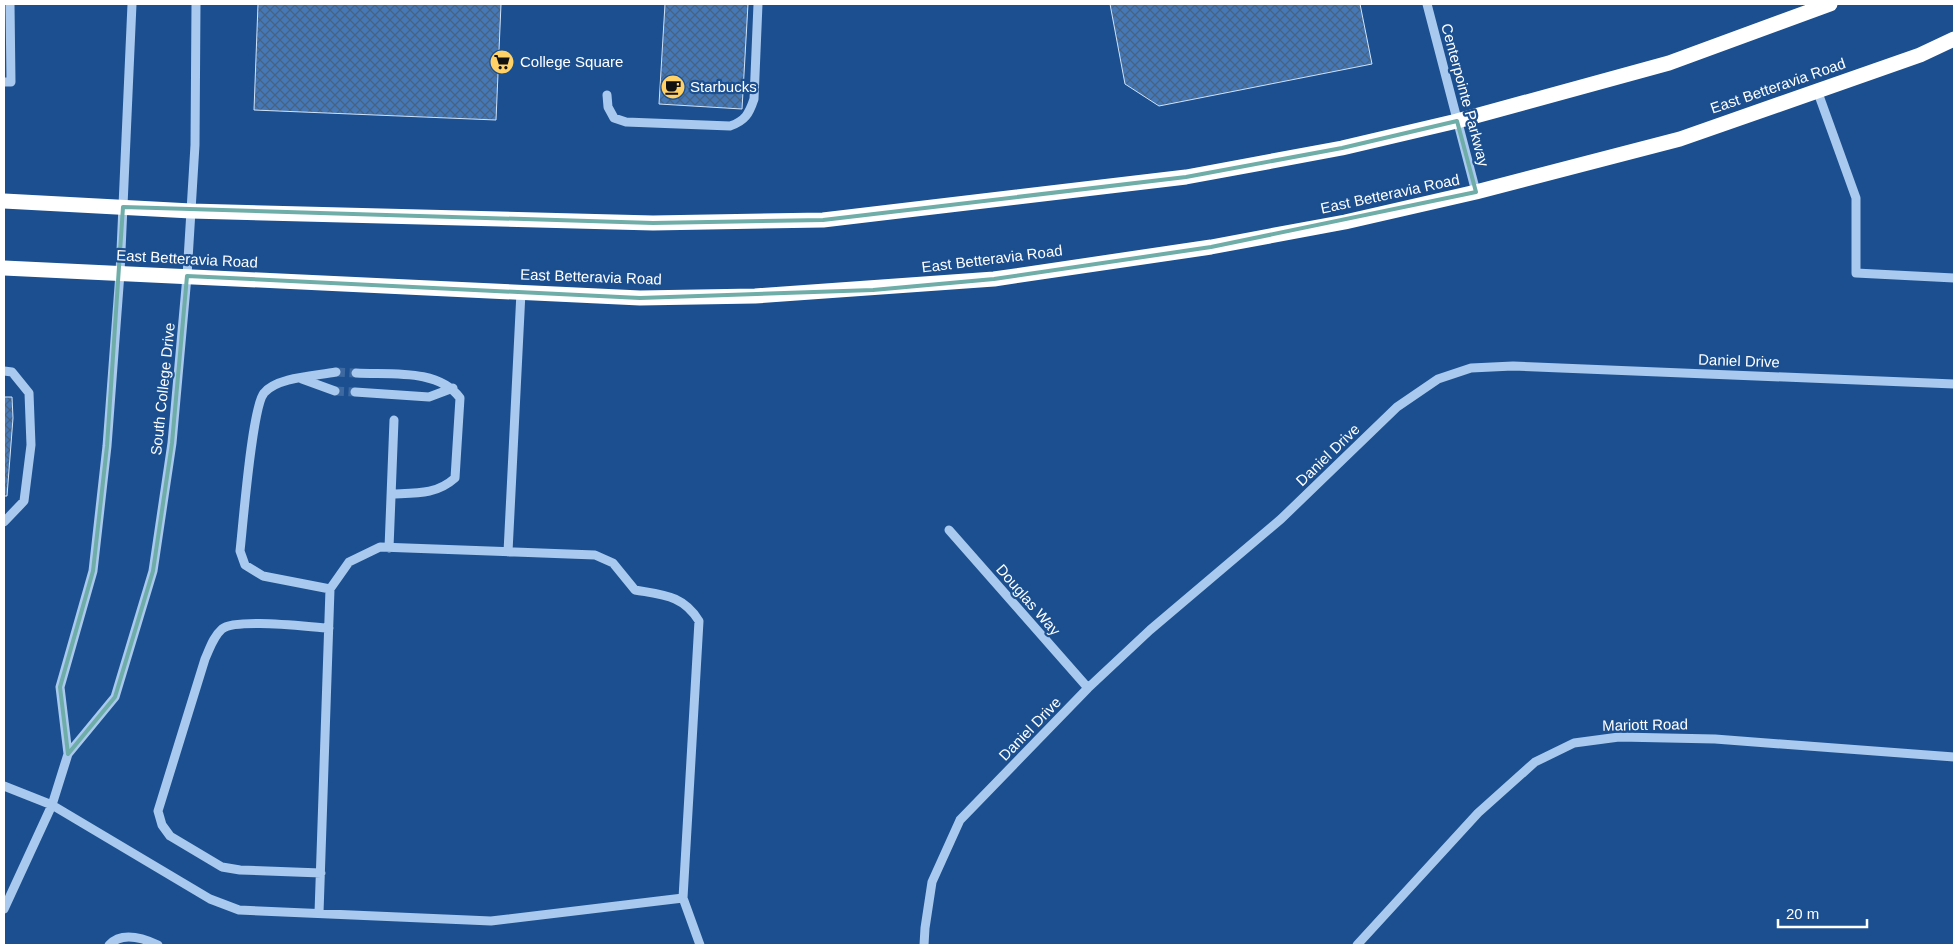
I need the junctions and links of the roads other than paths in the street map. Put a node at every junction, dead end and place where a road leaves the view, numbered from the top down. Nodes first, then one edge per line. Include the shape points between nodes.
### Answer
1 (10, 4) edge
2 (132, 4) edge
3 (196, 4) edge
4 (758, 4) edge
5 (1427, 4) edge
6 (1830, 4) edge
7 (1954, 39) edge
8 (4, 82) edge
9 (1817, 90) junction
10 (607, 95) dead end
11 (1457, 121) junction
12 (1476, 192) junction
13 (4, 201) edge
14 (123, 207) junction
15 (191, 210) junction
16 (4, 268) edge
17 (120, 273) junction
18 (187, 276) junction
19 (1954, 278) edge
20 (520, 292) junction
21 (4, 371) edge
22 (336, 372) tunnel mouth
23 (356, 373) tunnel mouth
24 (300, 379) junction
25 (1954, 384) edge
26 (453, 388) junction
27 (335, 390) tunnel mouth
28 (355, 392) tunnel mouth
29 (394, 420) dead end
30 (391, 494) junction
31 (4, 522) edge
32 (949, 530) dead end
33 (389, 548) junction
34 (508, 552) junction
35 (330, 588) junction
36 (328, 628) junction
37 (1088, 688) junction
38 (68, 754) junction
39 (1954, 757) edge
40 (4, 786) edge
41 (52, 805) junction
42 (321, 873) junction
43 (683, 898) junction
44 (4, 909) edge
45 (319, 914) junction
46 (109, 945) edge
47 (158, 945) edge
48 (700, 945) edge
49 (924, 945) edge
50 (1357, 945) edge

1 - 8 street via 11,82
2 - 14 street, South College Drive
3 - 15 street, South College Drive
4 - 10 street via 754,99 749,113 741,122 730,126 626,122 614,118 608,107
5 - 11 street, Centerpointe Parkway
6 - 11 highway via 1669,63
7 - 9 highway, East Betteravia Road
9 - 12 highway, East Betteravia Road via 1680,139
9 - 19 street via 1856,198 1856,273
11 - 12 street, Centerpointe Parkway
11 - 15 highway via 1342,148 1186,177 823,220 653,223
12 - 20 highway, East Betteravia Road via 1345,222 1211,247 994,280 755,296 640,298
13 - 14 highway
14 - 15 highway
14 - 17 street, South College Drive
15 - 18 street, South College Drive
16 - 17 highway, East Betteravia Road
17 - 18 highway, East Betteravia Road
17 - 38 street, South College Drive via 107,446 93,571 60,687
18 - 20 highway, East Betteravia Road
18 - 38 street, South College Drive via 172,443 153,572 115,697
20 - 34 street
21 - 31 street via 12,372 29,393 31,446 24,501
22 - 24 street
23 - 26 street via 431,378
24 - 27 street
24 - 35 street via 281,381 263,393 256,418 240,551 245,565 263,576
25 - 37 street, Daniel Drive via 1513,366 1471,368 1438,379 1398,407 1281,519 1150,630
26 - 28 street via 429,397
26 - 30 street via 460,398 455,478 445,487 429,493
29 - 30 street
30 - 33 street
32 - 37 street, Douglas Way
33 - 34 street
33 - 35 street via 380,547 350,562
34 - 43 street via 595,555 612,563 635,590 669,595 690,608 699,621
35 - 36 street
36 - 42 street
36 - 42 street via 243,623 223,628 218,633 205,659 158,811 170,836 222,867
37 - 49 street, Daniel Drive via 960,820 932,882
38 - 41 street, South College Drive
39 - 50 street, Mariott Road via 1715,739 1619,736 1574,743 1535,762 1478,813
40 - 41 street
41 - 44 street, South College Drive
41 - 45 street via 210,899 239,910
42 - 45 street
43 - 45 street via 491,922
43 - 48 street
46 - 47 street via 128,936

